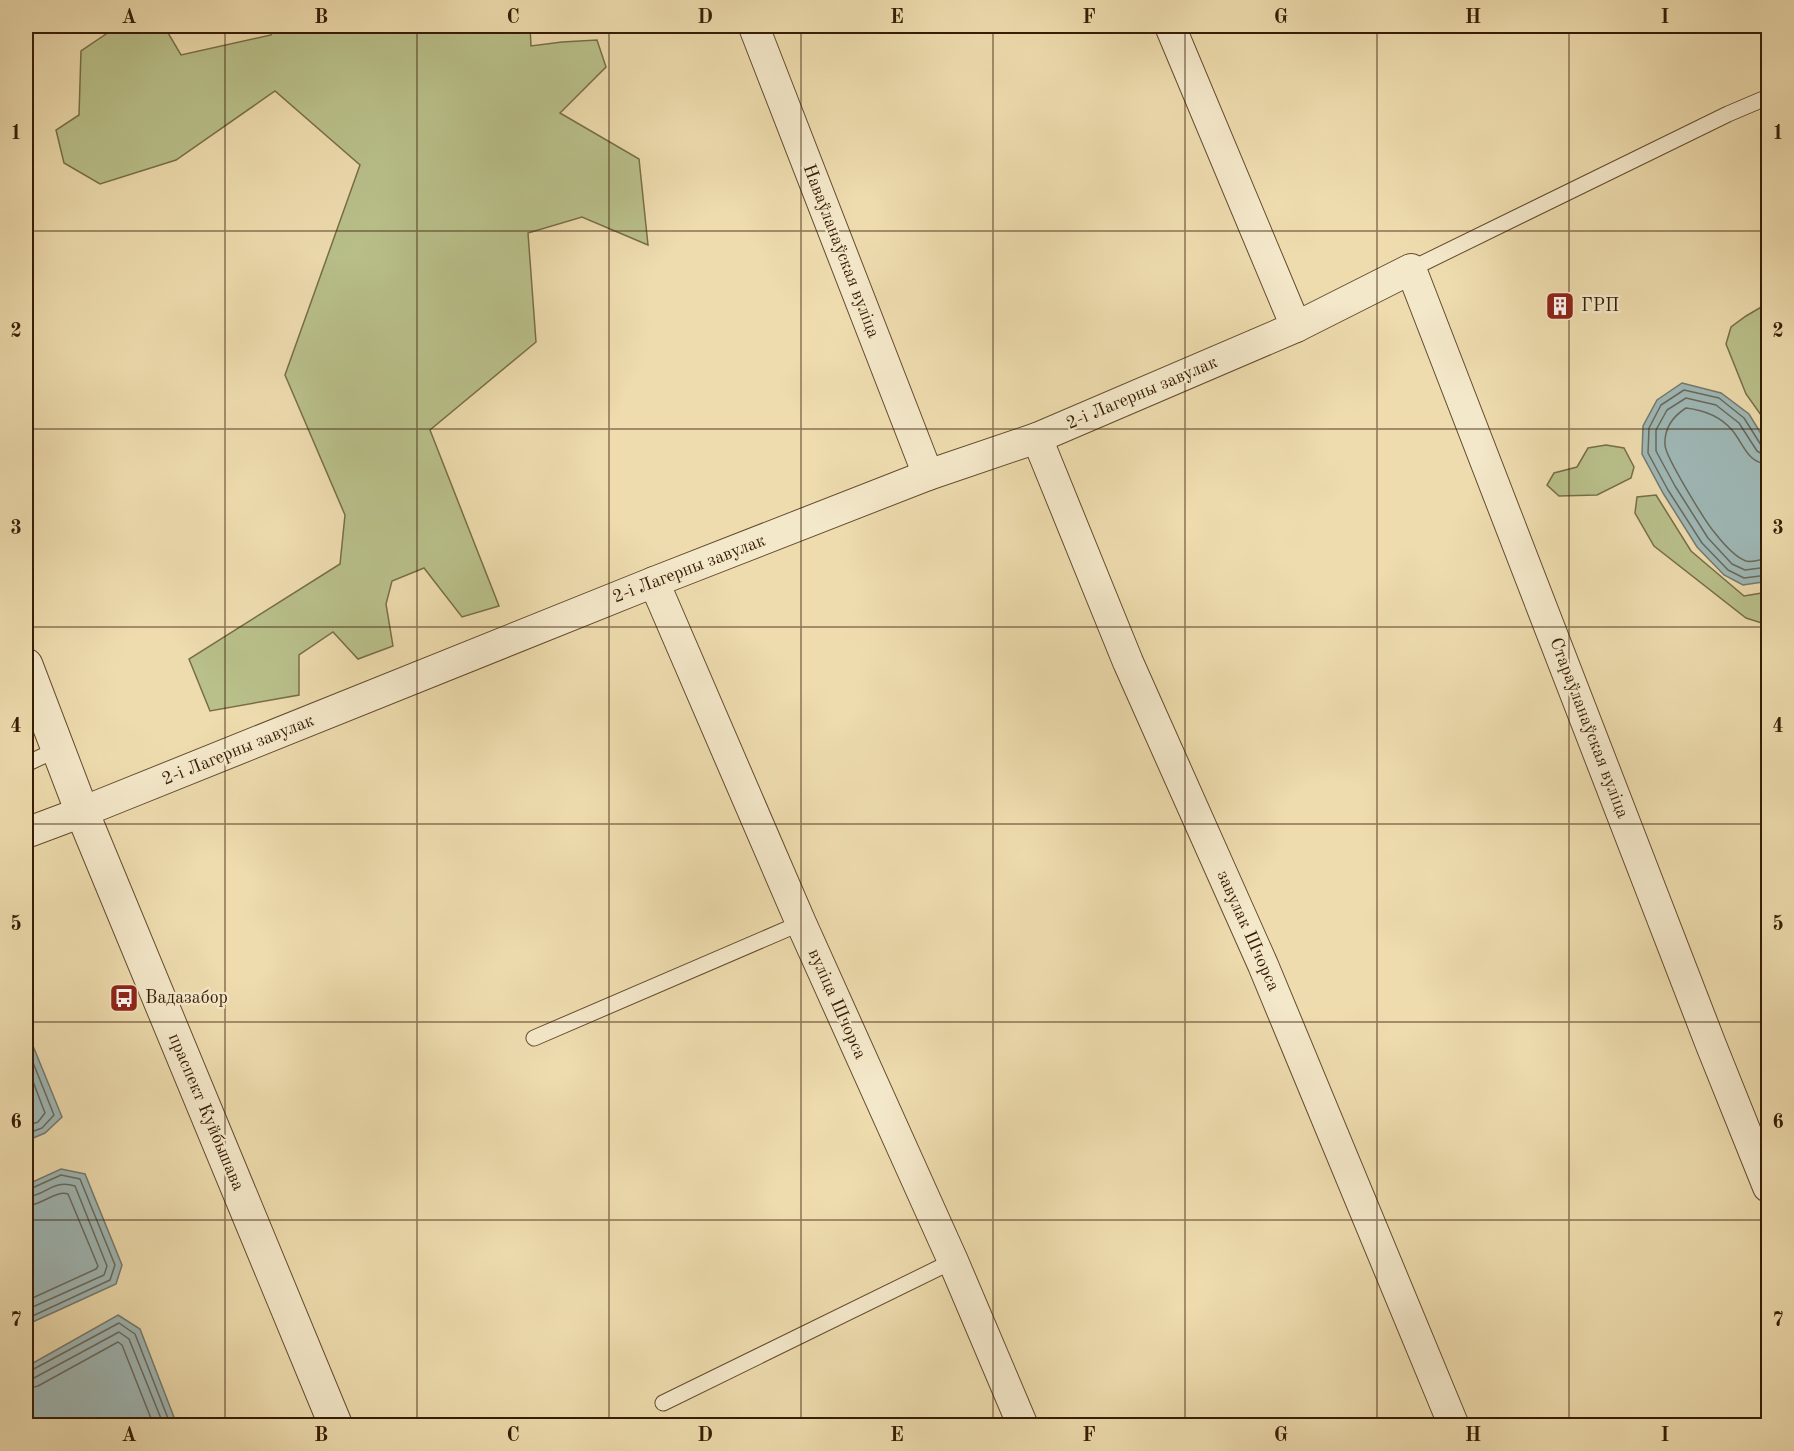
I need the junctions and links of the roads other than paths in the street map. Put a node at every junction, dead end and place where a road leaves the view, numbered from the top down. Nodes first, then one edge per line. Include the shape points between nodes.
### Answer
1 (1170, 26) edge
2 (754, 27) edge
3 (1768, 97) edge
4 (1411, 269) junction
5 (1296, 327) junction
6 (1037, 438) junction
7 (928, 475) junction
8 (654, 582) junction
9 (26, 665) edge
10 (58, 749) junction
11 (26, 762) edge
12 (82, 812) junction
13 (26, 833) edge
14 (801, 923) junction
15 (534, 1038) dead end
16 (1768, 1187) edge
17 (953, 1261) junction
18 (663, 1403) dead end
19 (336, 1425) edge
20 (1023, 1425) edge
21 (1454, 1425) edge

1 - 5 street
2 - 7 street, Наваўланаўская вуліца
3 - 4 lane
4 - 5 street, 2-і Лагерны завулак
4 - 16 street, Стараўланаўская вуліца
5 - 6 street, 2-і Лагерны завулак
6 - 7 street, 2-і Лагерны завулак
6 - 21 street, завулак Шчорса via 1128,662 1263,965
7 - 8 street, 2-і Лагерны завулак
8 - 12 street, 2-і Лагерны завулак
8 - 14 street, вуліца Шчорса
9 - 10 street, праспект Куйбышава
10 - 11 lane
10 - 12 street, праспект Куйбышава
12 - 13 street, 2-і Лагерны завулак
12 - 19 street, праспект Куйбышава
14 - 15 lane
14 - 17 street, вуліца Шчорса
17 - 18 lane
17 - 20 street, вуліца Шчорса

